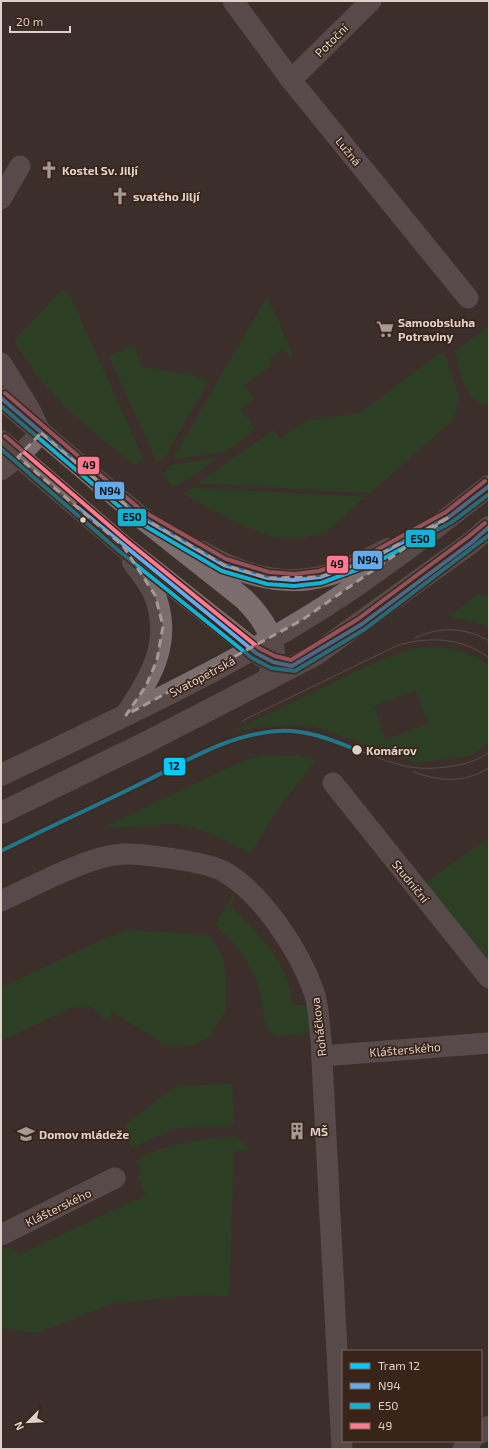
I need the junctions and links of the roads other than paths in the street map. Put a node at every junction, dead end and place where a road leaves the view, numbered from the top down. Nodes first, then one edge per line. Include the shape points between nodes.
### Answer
1 (233, 1) edge
2 (371, 1) edge
3 (291, 80) junction
4 (20, 166) dead end
5 (1, 199) edge
6 (468, 298) dead end
7 (1, 363) edge
8 (1, 398) edge
9 (41, 433) junction
10 (1, 441) edge
11 (9, 463) edge
12 (489, 486) edge
13 (138, 515) junction
14 (449, 517) junction
15 (489, 527) edge
16 (123, 546) junction
17 (270, 639) junction
18 (252, 649) junction
19 (278, 669) junction
20 (126, 715) junction
21 (1, 775) edge
22 (333, 783) dead end
23 (1, 814) edge
24 (1, 901) edge
25 (489, 978) edge
26 (489, 1043) edge
27 (322, 1056) junction
28 (115, 1178) dead end
29 (1, 1235) edge
30 (471, 1442) edge
31 (342, 1449) edge
32 (463, 1449) edge

1 - 3 street, Lužná
2 - 3 street, Potoční
3 - 6 street, Lužná
4 - 5 street
7 - 9 street
8 - 9 main road
9 - 11 street
9 - 13 main road
10 - 11 main road
11 - 16 main road
12 - 14 main road, Svatopetrská
13 - 14 main road via 224,565 268,578 294,580 320,578 372,558
13 - 17 main road via 244,599 266,625
14 - 17 main road, Svatopetrská via 339,597
15 - 19 main road via 472,542 315,654
16 - 18 main road
16 - 20 main road via 155,595 163,626 157,660 146,686
17 - 18 main road, Svatopetrská
17 - 19 main road
18 - 19 main road
18 - 20 main road, Svatopetrská
19 - 23 main road via 145,743
20 - 21 main road, Svatopetrská
22 - 25 street, Studniční
24 - 27 street, Roháčkova via 84,863 122,854 173,858 222,870 256,897 293,945 315,993
26 - 27 street, Klášterského
27 - 31 street, Roháčkova
28 - 29 street, Klášterského
30 - 32 street

